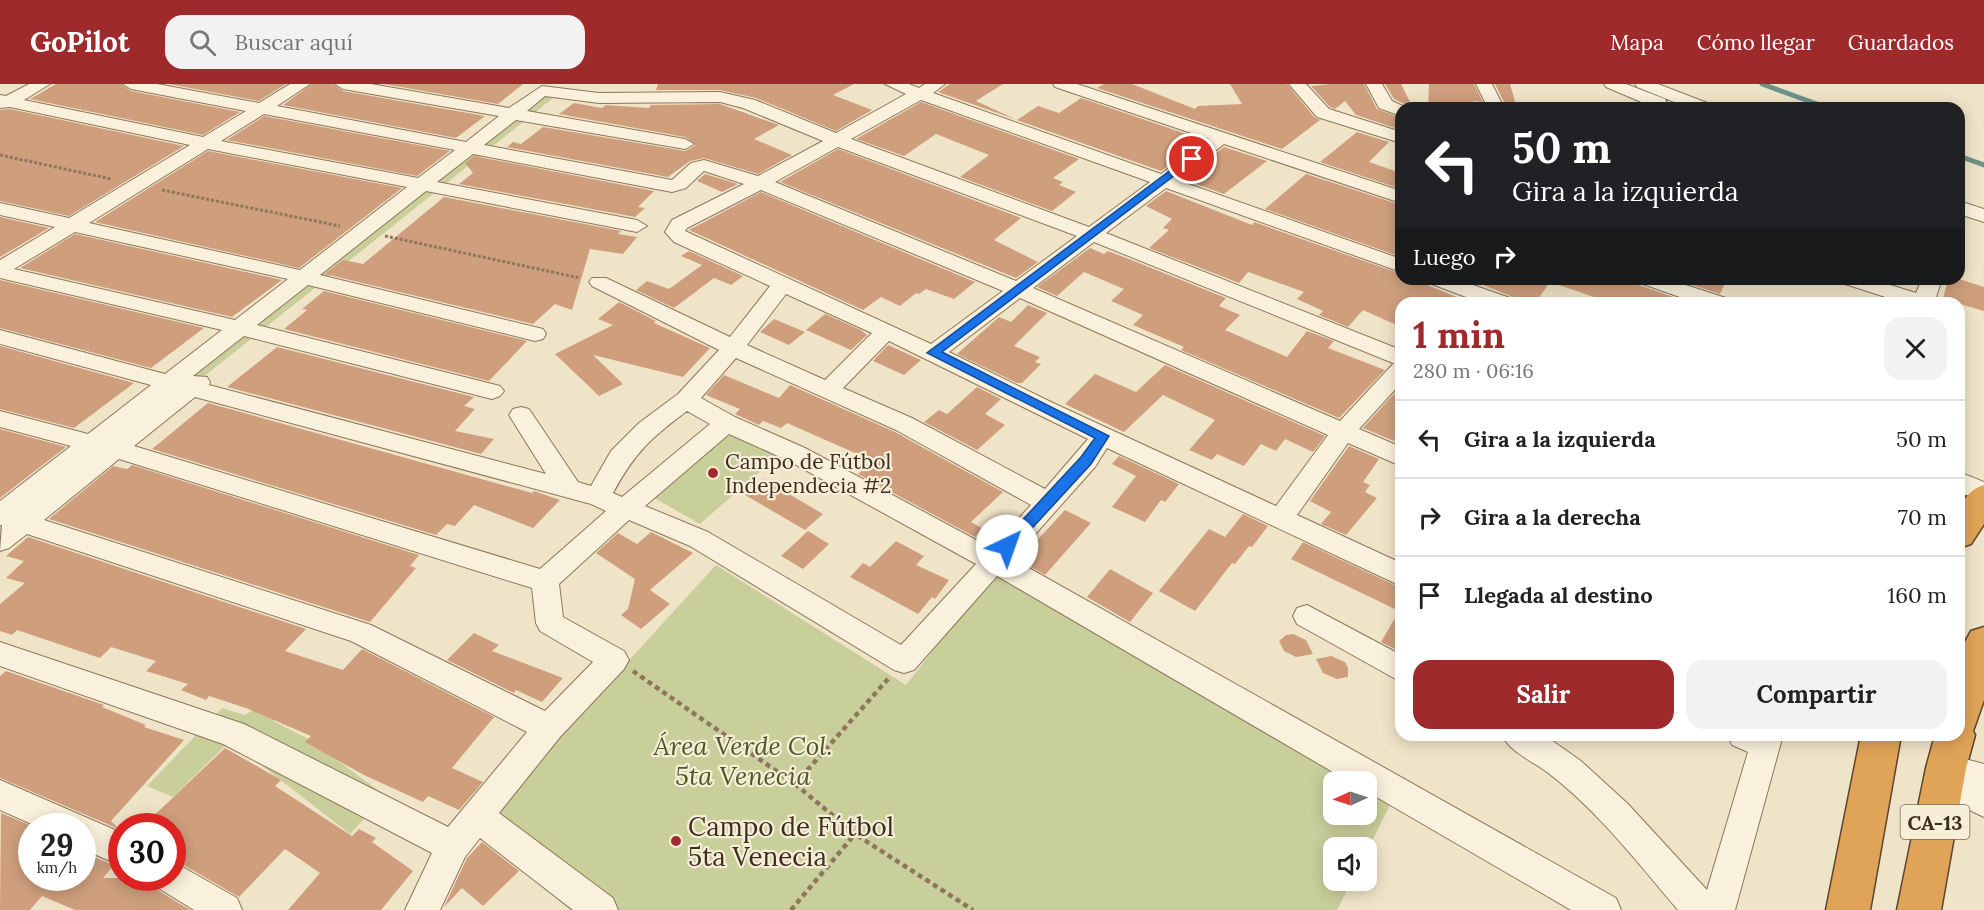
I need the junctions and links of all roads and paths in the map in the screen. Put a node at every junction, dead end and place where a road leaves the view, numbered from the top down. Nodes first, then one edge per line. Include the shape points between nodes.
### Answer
1 (42, 84) edge
2 (131, 84) edge
3 (302, 84) edge
4 (343, 84) edge
5 (614, 84) edge
6 (893, 84) edge
7 (937, 84) edge
8 (1061, 84) edge
9 (1297, 84) edge
10 (1374, 84) edge
11 (1484, 84) edge
12 (1612, 84) edge
13 (1643, 84) edge
14 (560, 93) junction
15 (920, 93) junction
16 (3, 102) edge
17 (1493, 102) edge
18 (1657, 102) edge
19 (1689, 102) edge
20 (1395, 108) edge
21 (259, 110) junction
22 (524, 114) junction
23 (1395, 136) edge
24 (1221, 138) junction
25 (834, 139) junction
26 (204, 143) junction
27 (685, 144) dead end
28 (480, 149) junction
29 (0, 155) edge
30 (1162, 181) junction
31 (760, 183) junction
32 (137, 184) junction
33 (432, 186) junction
34 (1395, 195) edge
35 (0, 209) edge
36 (1965, 209) edge
37 (1984, 216) edge
38 (70, 225) junction
39 (638, 226) dead end
40 (374, 233) junction
41 (1091, 234) junction
42 (1395, 265) edge
43 (0, 271) edge
44 (315, 281) junction
45 (599, 282) joint
46 (1452, 285) edge
47 (1665, 285) edge
48 (1868, 285) edge
49 (781, 286) junction
50 (1019, 290) junction
51 (1467, 291) edge
52 (1484, 297) edge
53 (1700, 297) edge
54 (1905, 297) edge
55 (251, 330) junction
56 (886, 332) junction
57 (535, 334) dead end
58 (0, 337) edge
59 (733, 348) junction
60 (933, 353) junction
61 (1395, 356) edge
62 (1395, 375) edge
63 (179, 386) junction
64 (828, 390) junction
65 (492, 391) dead end
66 (686, 400) junction
67 (521, 415) dead end
68 (0, 418) edge
69 (727, 423) junction
70 (1342, 432) junction
71 (1103, 436) junction
72 (103, 446) junction
73 (1395, 454) edge
74 (1965, 484) edge
75 (568, 489) junction
76 (1984, 495) edge
77 (598, 497) junction
78 (1047, 502) junction
79 (627, 507) junction
80 (8, 517) edge
81 (1280, 519) junction
82 (1965, 525) edge
83 (0, 541) edge
84 (993, 561) junction
85 (1395, 572) edge
86 (545, 581) junction
87 (1307, 616) dead end
88 (1982, 651) edge
89 (0, 654) edge
90 (615, 660) junction
91 (904, 661) junction
92 (1395, 666) edge
93 (1965, 702) edge
94 (549, 728) junction
95 (1528, 741) edge
96 (1758, 741) edge
97 (1880, 741) edge
98 (1957, 766) edge
99 (795, 784) junction
100 (0, 795) edge
101 (1984, 802) edge
102 (41, 813) edge
103 (477, 816) junction
104 (855, 834) junction
105 (453, 846) junction
106 (186, 886) edge
107 (225, 910) edge
108 (422, 910) edge
109 (601, 910) edge
110 (791, 910) edge
111 (973, 910) edge
112 (1604, 910) edge
113 (1701, 910) edge
114 (1718, 910) edge
115 (1848, 910) edge
116 (1919, 910) edge

1 - 16 street
2 - 21 street
3 - 21 street
4 - 22 street
5 - 14 street
6 - 15 street
7 - 15 street
8 - 24 street
9 - 23 street via 1323,113
10 - 20 street via 1385,104
11 - 17 street
12 - 18 street
13 - 19 street
14 - 22 street
14 - 25 street via 598,98 720,97 748,104
15 - 25 street
15 - 30 street
16 - 26 street
21 - 26 street
21 - 28 street
22 - 27 street
22 - 28 street
24 - 30 street
24 - 34 street
25 - 31 street
25 - 41 street
26 - 32 street
26 - 33 street
28 - 31 street via 672,186 704,165
28 - 33 street
29 - 32 path
30 - 41 street
30 - 42 street
31 - 49 street via 679,224 675,232
31 - 50 street
32 - 38 street
32 - 40 path
33 - 39 street
33 - 40 street
35 - 38 street
36 - 37 street
38 - 43 street
38 - 44 street
40 - 44 street
40 - 45 path
41 - 50 street
41 - 61 street
43 - 55 street
44 - 55 street
44 - 57 street
45 - 59 street
46 - 51 street
47 - 53 street
48 - 54 street
49 - 56 street
49 - 59 street
50 - 60 street
50 - 70 street
51 - 52 street
55 - 63 street
55 - 65 street
56 - 60 street
56 - 64 street
58 - 63 street
59 - 64 street
59 - 66 street
60 - 71 street
62 - 70 street
63 - 72 street
63 - 75 street
64 - 78 street via 904,424
66 - 69 street
66 - 77 street via 647,429 620,457
67 - 75 street
68 - 72 street
69 - 79 street
69 - 84 street via 796,454
70 - 73 street
70 - 81 street
71 - 78 street via 1086,461
71 - 81 street
72 - 80 street
72 - 86 street
74 - 76 street
75 - 77 street
76 - 82 highway
77 - 79 street
78 - 84 street
79 - 86 street
79 - 91 street via 699,538
80 - 83 street
80 - 94 street via 361,633
81 - 85 street
84 - 91 street
84 - 112 street
86 - 90 street via 550,624
87 - 92 street
88 - 93 highway
89 - 105 street via 233,734
90 - 94 street
90 - 99 path
91 - 99 path
94 - 103 street
95 - 113 street via 1596,793
96 - 114 street
97 - 115 highway, CA-13
98 - 101 street
98 - 116 highway, CA-13
99 - 104 path
100 - 102 street
103 - 105 street
103 - 109 street
104 - 110 path
104 - 111 path
105 - 108 street
106 - 107 street

